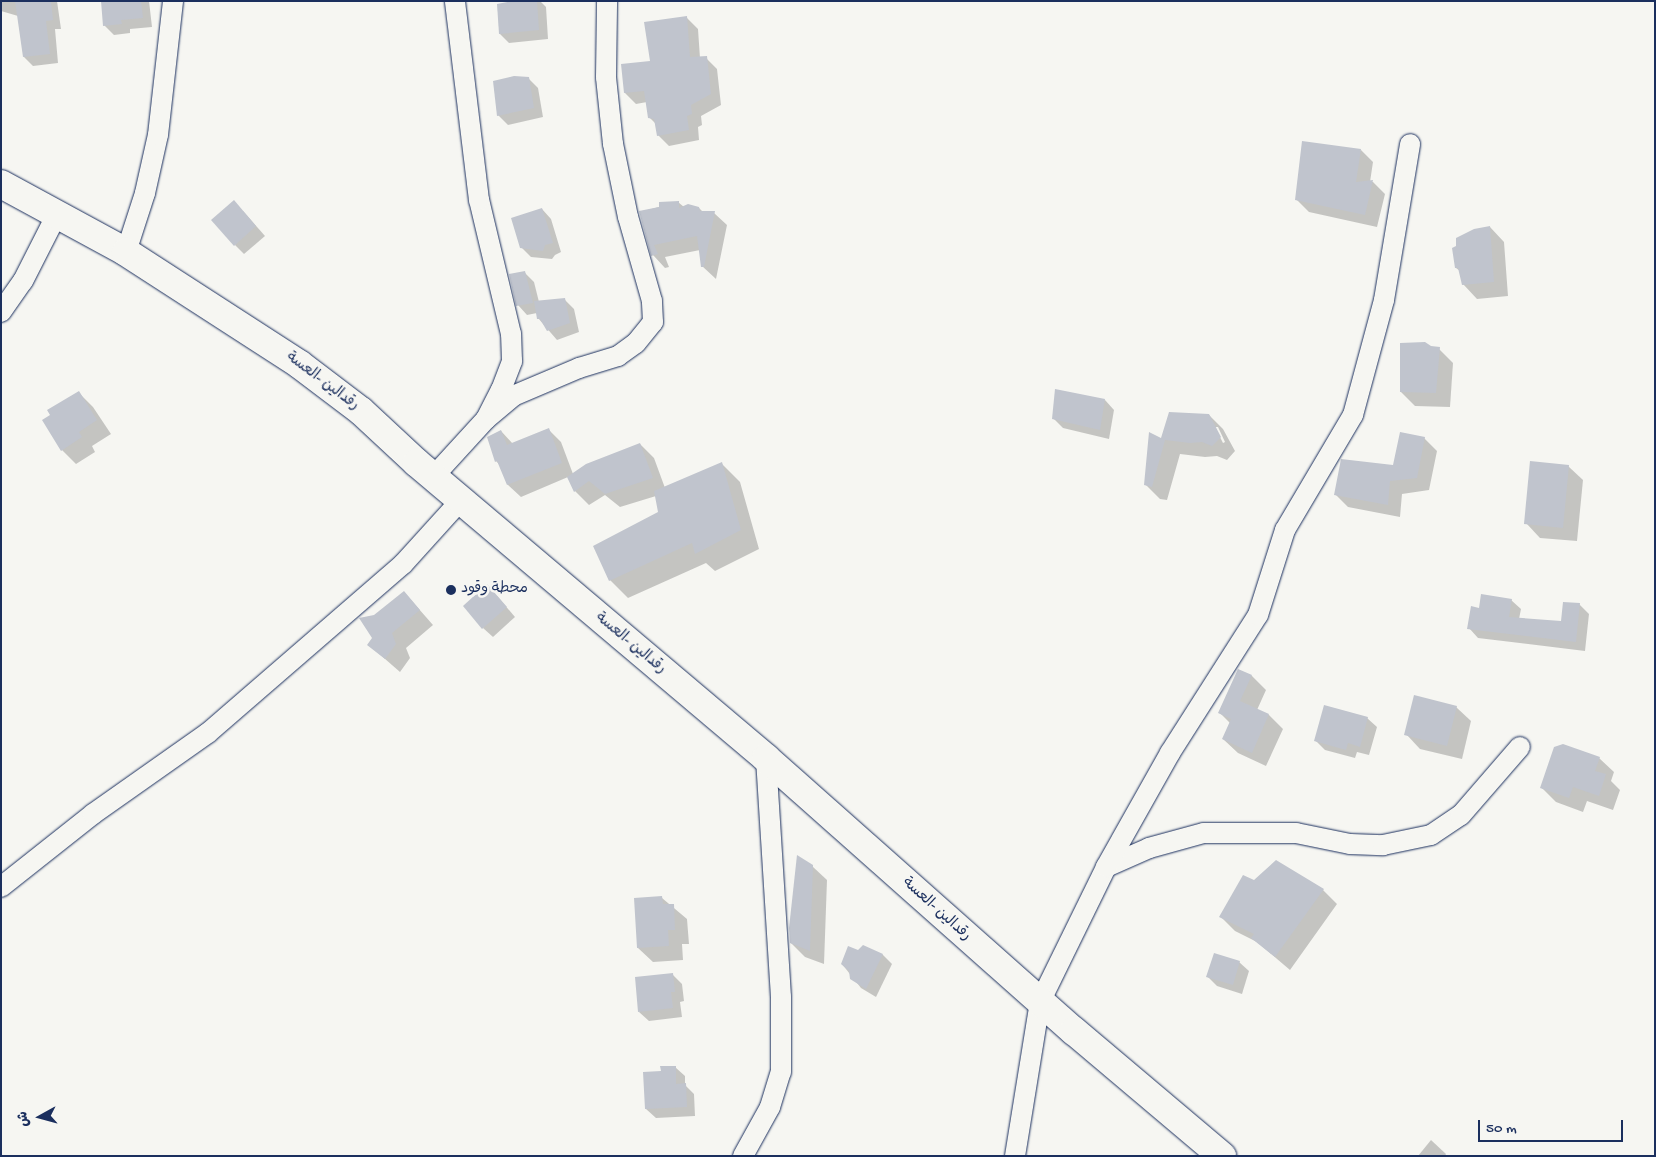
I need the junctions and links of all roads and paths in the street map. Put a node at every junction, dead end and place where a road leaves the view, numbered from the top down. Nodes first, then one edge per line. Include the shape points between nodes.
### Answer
1 (173, 1) edge
2 (456, 1) edge
3 (607, 1) edge
4 (1410, 144) dead end
5 (1, 184) edge
6 (57, 214) junction
7 (126, 252) junction
8 (1, 312) edge
9 (486, 419) junction
10 (433, 477) junction
11 (460, 500) junction
12 (1520, 747) dead end
13 (766, 758) junction
14 (1106, 867) junction
15 (1, 887) edge
16 (1040, 1002) junction
17 (743, 1156) edge
18 (1015, 1156) edge
19 (1222, 1156) edge

1 - 7 street via 158,135 145,193
2 - 9 street via 478,200 511,334 512,361
3 - 9 street via 606,76 613,144 628,217 652,301 653,322 636,343 618,356 579,368 513,396
4 - 14 street via 1384,300 1353,415 1285,530 1258,615 1170,752
5 - 6 main road, رقدالين -العسة
6 - 7 main road, رقدالين -العسة
6 - 8 street via 23,281
7 - 10 main road, رقدالين -العسة via 299,364 361,411
9 - 10 street
10 - 11 main road, رقدالين -العسة
11 - 13 main road, رقدالين -العسة
11 - 15 street via 403,564 208,734 93,814
12 - 14 street via 1461,815 1431,835 1383,845 1350,844 1296,833 1204,834 1149,848
13 - 16 main road, رقدالين -العسة
13 - 17 street via 781,997 782,1072 770,1107
14 - 16 street
16 - 18 street
16 - 19 main road, رقدالين -العسة

